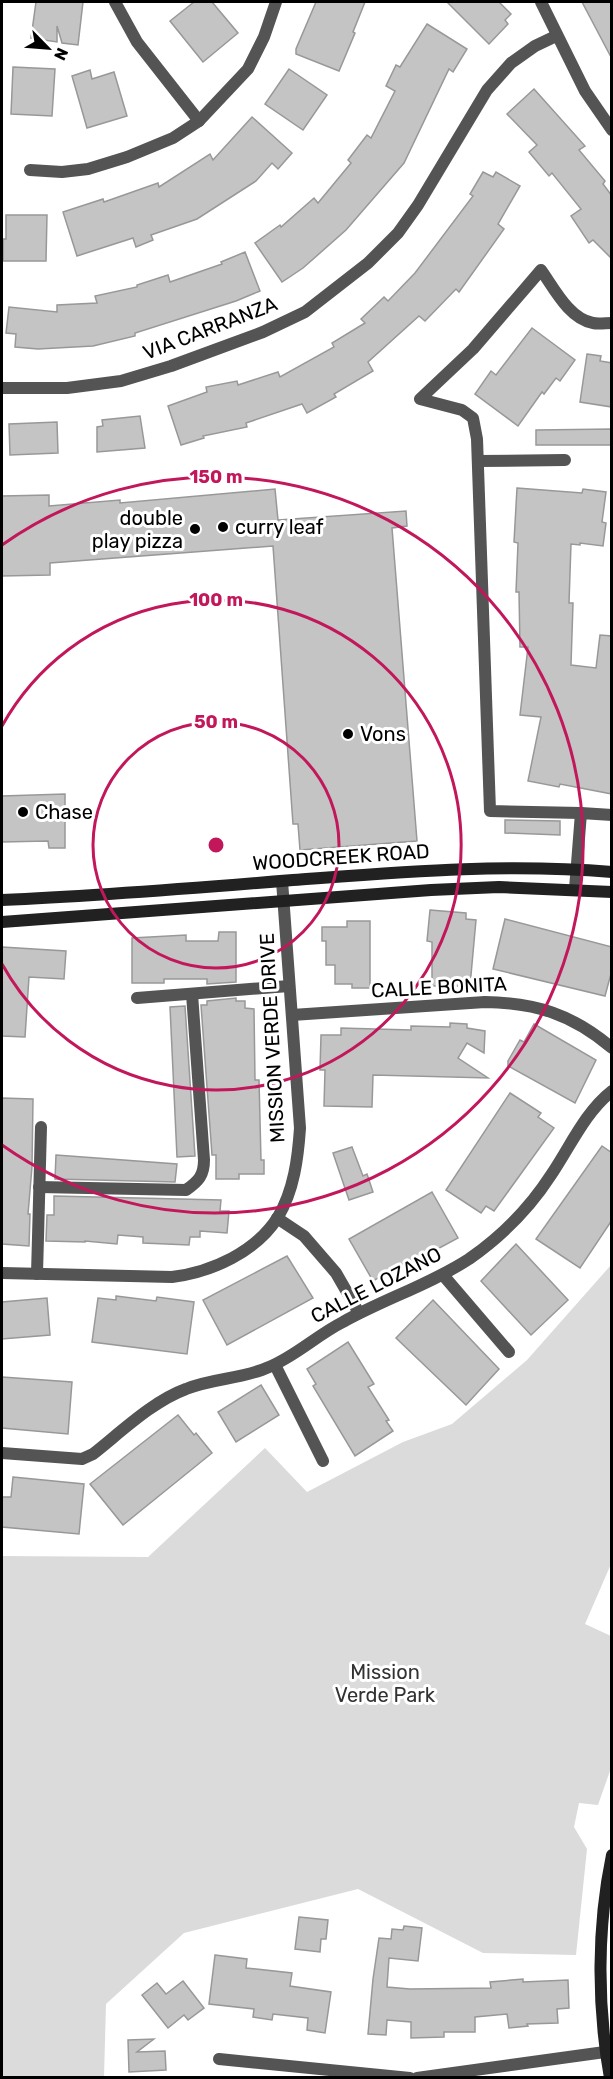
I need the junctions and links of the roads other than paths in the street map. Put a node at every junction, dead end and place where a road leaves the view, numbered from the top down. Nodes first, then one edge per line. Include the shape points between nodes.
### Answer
1 (115, 2) edge
2 (276, 2) edge
3 (541, 2) edge
4 (556, 36) junction
5 (199, 121) junction
6 (612, 130) edge
7 (30, 170) dead end
8 (612, 323) edge
9 (2, 388) edge
10 (565, 460) dead end
11 (478, 461) junction
12 (581, 813) junction
13 (612, 815) edge
14 (577, 869) junction
15 (612, 872) edge
16 (282, 881) junction
17 (575, 889) junction
18 (612, 892) edge
19 (2, 900) edge
20 (283, 901) junction
21 (2, 922) edge
22 (289, 986) junction
23 (192, 994) junction
24 (137, 998) dead end
25 (292, 1015) junction
26 (612, 1048) edge
27 (612, 1091) edge
28 (41, 1127) dead end
29 (39, 1187) junction
30 (277, 1218) junction
31 (2, 1273) edge
32 (37, 1274) junction
33 (443, 1275) junction
34 (358, 1313) junction
35 (509, 1352) dead end
36 (274, 1365) junction
37 (2, 1453) edge
38 (323, 1461) dead end
39 (612, 1855) edge
40 (608, 2052) edge
41 (219, 2059) dead end
42 (410, 2078) edge
43 (417, 2078) edge
44 (610, 2078) edge

1 - 5 street via 137,42
2 - 5 street via 248,69
3 - 4 street
4 - 6 street via 585,91
4 - 9 street, VIA CARRANZA via 511,63 487,90 398,233 368,263 305,312 253,336 120,381 67,388
5 - 7 street via 173,138 88,169
8 - 11 street via 592,323 579,317 541,270 473,348 420,399 462,410 473,418
10 - 11 street
11 - 12 street via 490,811
12 - 13 street
12 - 14 street
14 - 15 main road, WOODCREEK ROAD
14 - 16 main road, WOODCREEK ROAD via 473,867
14 - 17 street
16 - 19 main road, WOODCREEK ROAD
16 - 20 street, MISSION VERDE DRIVE
17 - 18 main road, WOODCREEK ROAD
17 - 20 main road, WOODCREEK ROAD via 488,888
20 - 21 main road, WOODCREEK ROAD
20 - 22 street, MISSION VERDE DRIVE
22 - 23 street
22 - 25 street, MISSION VERDE DRIVE
23 - 24 street
23 - 29 street via 204,1160 204,1171 197,1182 186,1190
25 - 26 street, CALLE BONITA via 516,1003 574,1021
25 - 30 street, MISSION VERDE DRIVE via 300,1128 296,1165
27 - 33 street, CALLE LOZANO via 586,1119 530,1206 487,1246
28 - 29 street
29 - 32 street
30 - 32 street, MISSION VERDE DRIVE via 239,1253 218,1266 187,1275
30 - 34 street via 304,1236 323,1258
31 - 32 street, MISSION VERDE DRIVE
33 - 34 street, CALLE LOZANO
33 - 35 street
34 - 36 street, CALLE LOZANO
36 - 37 street, CALLE LOZANO via 202,1383 166,1398 82,1459
36 - 38 street
39 - 40 main road via 605,1886 600,1975
40 - 43 street
40 - 44 main road
41 - 42 street

